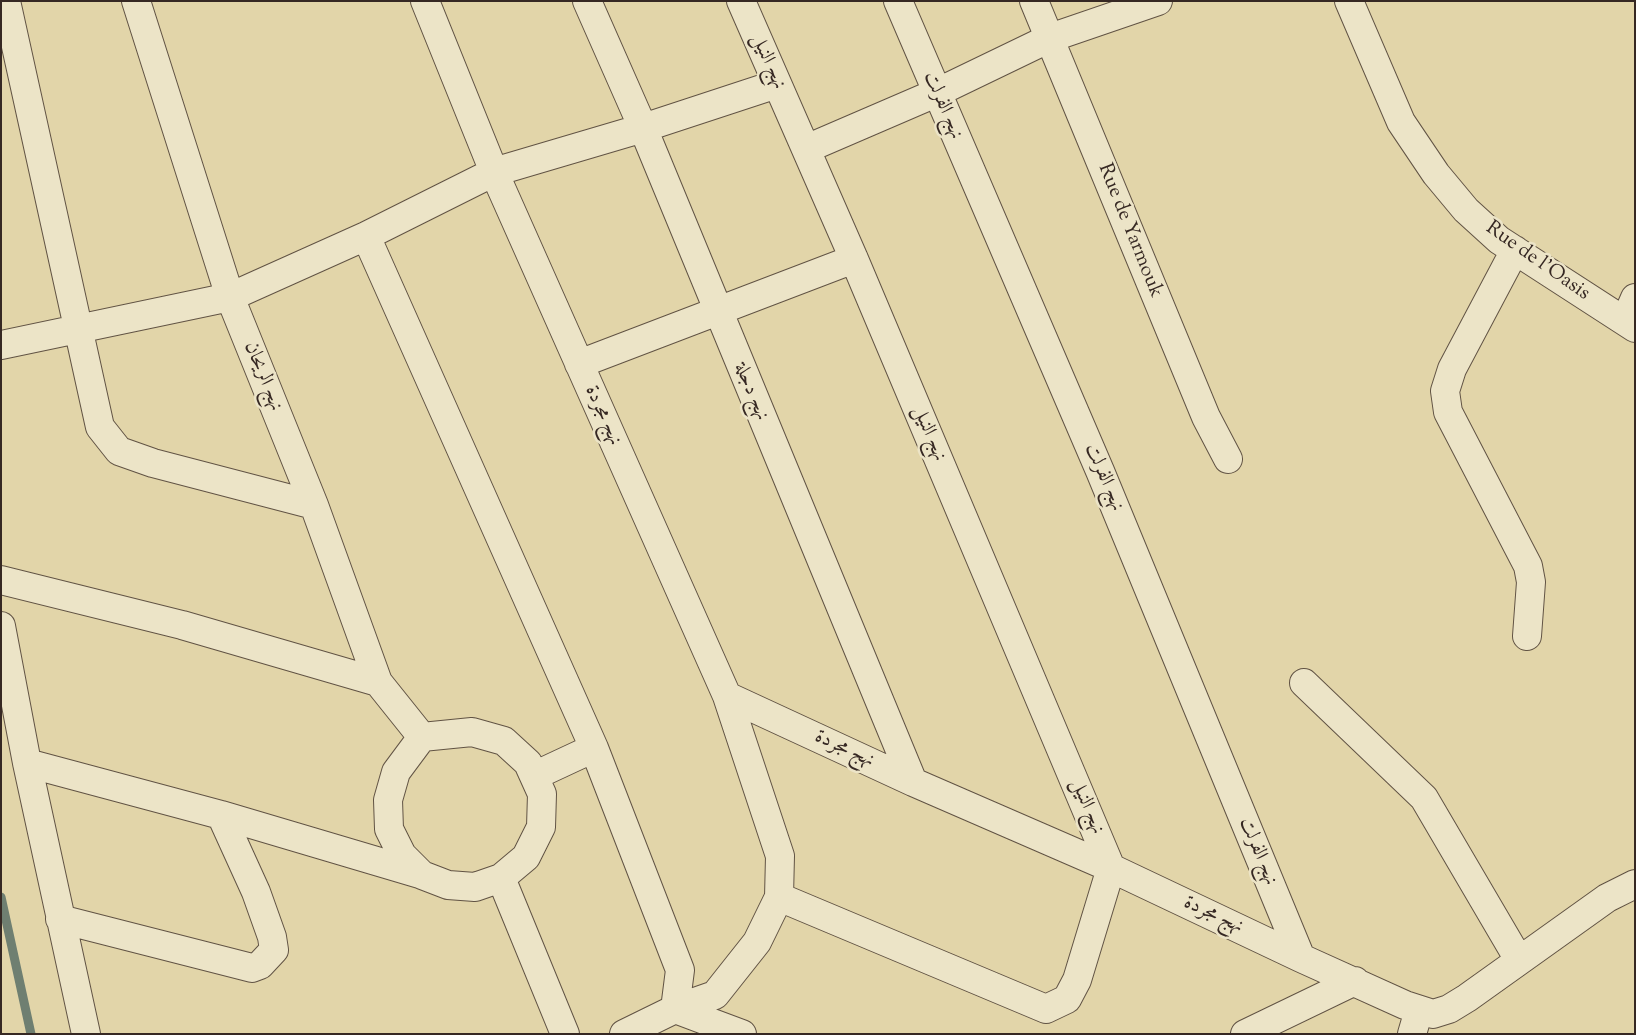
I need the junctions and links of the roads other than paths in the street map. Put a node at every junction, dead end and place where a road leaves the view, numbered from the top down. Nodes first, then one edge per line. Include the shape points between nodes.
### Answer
1 (6, 1) edge
2 (136, 1) edge
3 (425, 1) edge
4 (587, 1) edge
5 (740, 1) edge
6 (898, 1) edge
7 (1034, 1) edge
8 (1158, 1) edge
9 (1349, 1) edge
10 (1050, 38) junction
11 (777, 84) junction
12 (936, 93) junction
13 (643, 128) junction
14 (806, 149) junction
15 (494, 172) junction
16 (366, 236) junction
17 (1515, 250) junction
18 (854, 259) junction
19 (230, 297) junction
20 (718, 313) junction
21 (1632, 316) edge
22 (80, 330) junction
23 (1, 345) edge
24 (579, 364) junction
25 (1228, 460) dead end
26 (314, 504) junction
27 (1, 580) edge
28 (1, 626) edge
29 (1527, 636) dead end
30 (378, 682) junction
31 (1304, 683) dead end
32 (728, 696) junction
33 (422, 737) junction
34 (594, 748) junction
35 (27, 763) junction
36 (534, 776) junction
37 (913, 782) junction
38 (221, 815) junction
39 (1111, 868) junction
40 (422, 875) junction
41 (501, 878) junction
42 (1635, 884) edge
43 (779, 897) junction
44 (1608, 898) junction
45 (1635, 908) edge
46 (60, 920) junction
47 (1301, 958) junction
48 (1519, 960) junction
49 (1355, 980) junction
50 (676, 1009) junction
51 (1416, 1022) edge
52 (86, 1034) edge
53 (565, 1034) edge
54 (624, 1034) edge
55 (742, 1034) edge
56 (1245, 1034) edge

1 - 22 street
2 - 19 street, نهج الريحان
3 - 15 street, نهج مجردة
4 - 13 street, نهج دجلة
5 - 11 street, نهج النيل
6 - 12 street, نهج الفرلت
7 - 10 street, Rue de Yarmouk
8 - 10 street
9 - 17 street, Rue de l'Oasis via 1401,122 1436,174 1466,210
10 - 12 street
10 - 25 street, Rue de Yarmouk via 1206,417
11 - 13 street
11 - 14 street, نهج النيل
12 - 14 street
12 - 47 street, نهج الفرلت via 1100,471
13 - 15 street
13 - 20 street, نهج دجلة
14 - 18 street, نهج النيل
15 - 16 street
15 - 24 street, نهج مجردة
16 - 19 street
16 - 34 street
17 - 21 street, Rue de l'Oasis
17 - 29 street via 1452,369 1445,390 1448,412 1528,566 1531,582
18 - 20 street
18 - 39 street, نهج النيل
19 - 22 street
19 - 26 street, نهج الريحان
20 - 24 street
20 - 37 street, نهج دجلة
22 - 23 street
22 - 26 street via 100,427 119,451 153,463
24 - 32 street, نهج مجردة
26 - 30 street, نهج الريحان
27 - 30 street via 182,625
28 - 35 street
30 - 33 street, نهج الريحان
31 - 48 street via 1424,798
32 - 37 street, نهج مجردة
32 - 43 street via 780,856
33 - 36 street via 472,732 504,741 528,763
33 - 40 street via 396,772 388,800 389,829 402,855
34 - 36 street
34 - 50 street via 680,970
35 - 38 street
35 - 46 street
36 - 41 street via 542,794 541,827 526,857
37 - 39 street, نهج مجردة
38 - 40 street
38 - 46 street via 256,892 272,937 274,950 260,965 252,968
39 - 43 street via 1077,980 1067,999 1046,1009
39 - 47 street, نهج مجردة
40 - 41 street via 448,885 475,886
41 - 53 street
42 - 44 street, نهج مجردة
43 - 50 street via 757,942 715,995
44 - 45 street
44 - 48 street, نهج مجردة
46 - 52 street
47 - 49 street, نهج مجردة
48 - 51 street, نهج مجردة via 1449,1009
49 - 51 street, نهج مجردة
49 - 56 street
50 - 54 street
50 - 55 street

